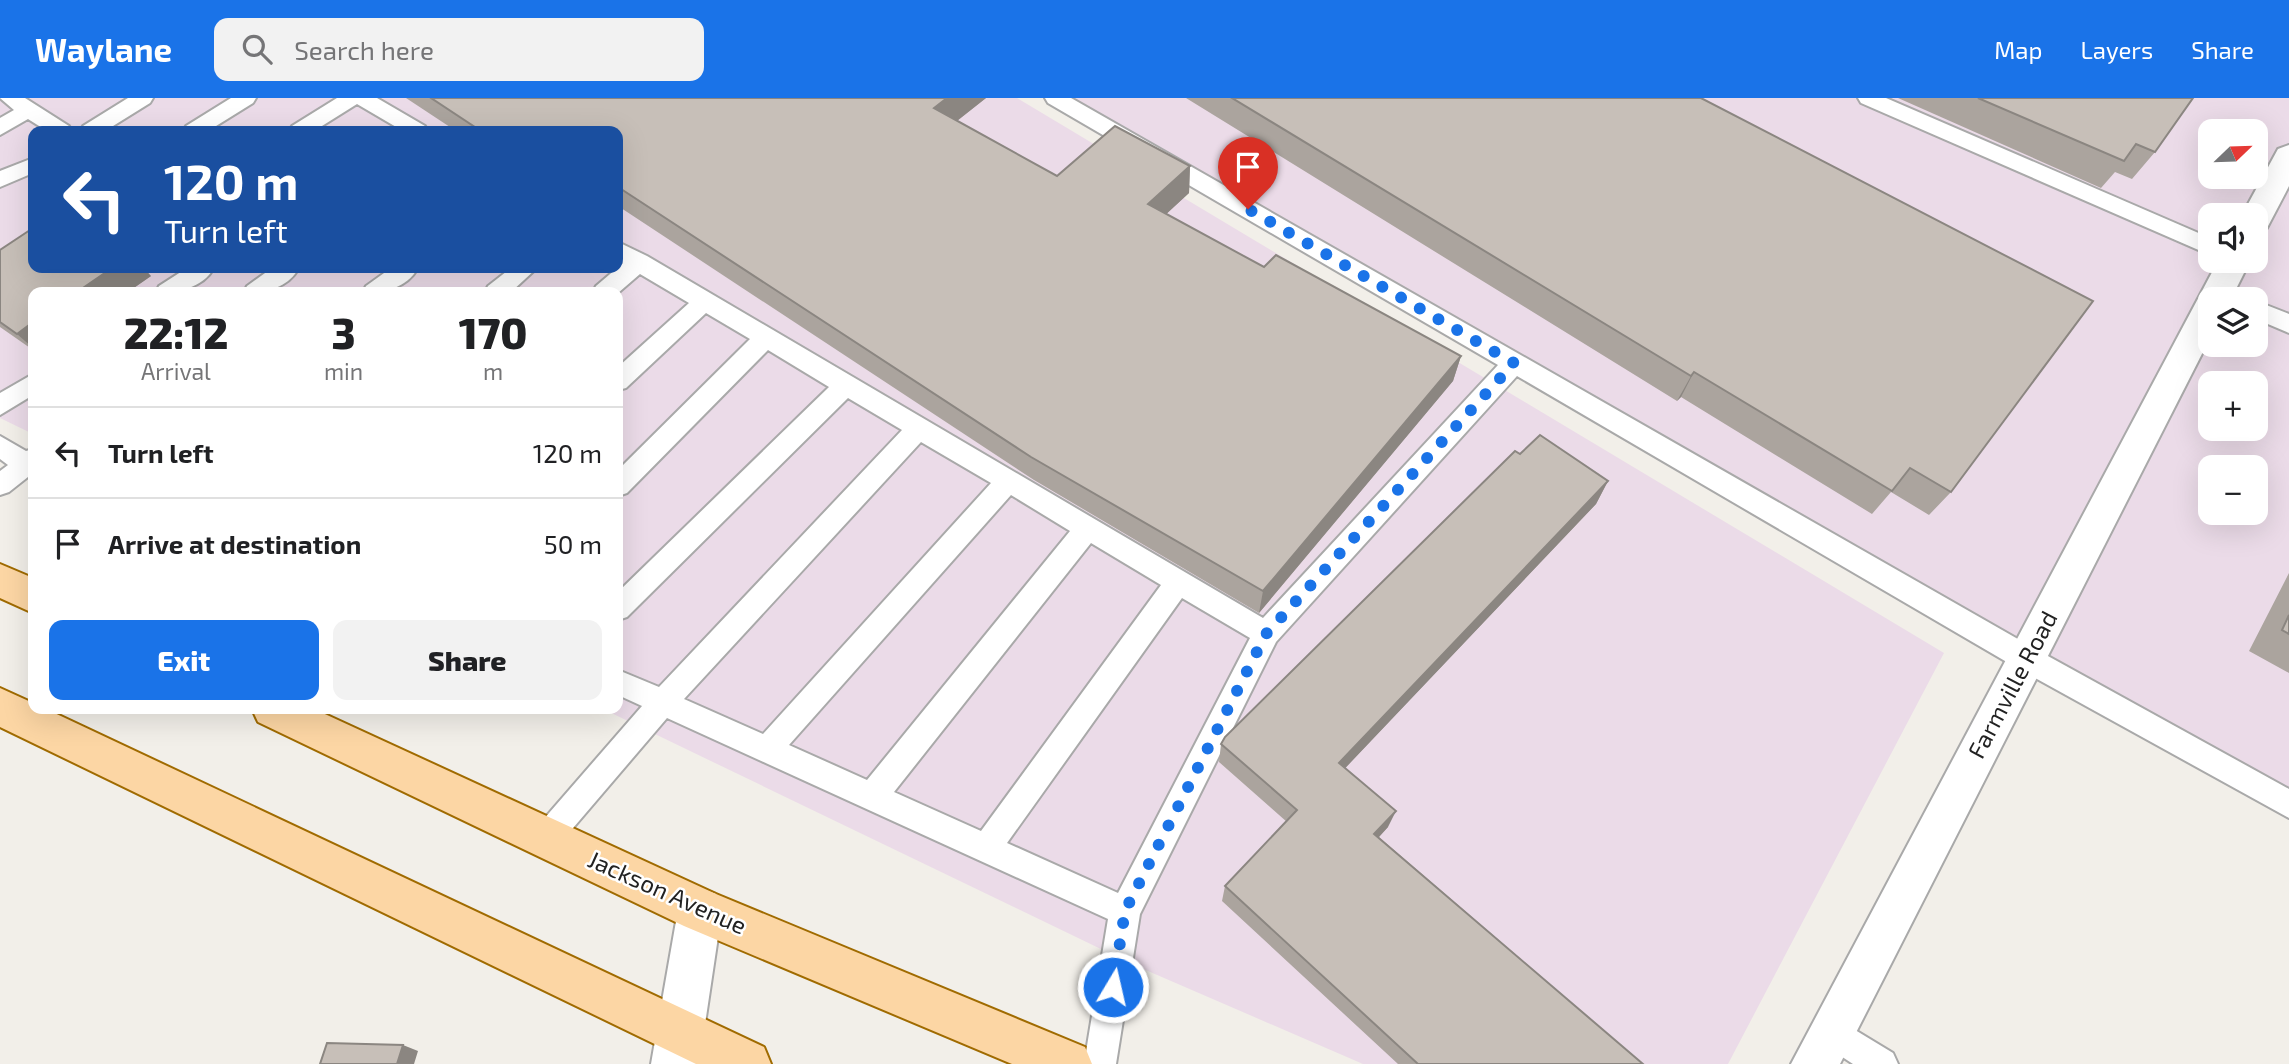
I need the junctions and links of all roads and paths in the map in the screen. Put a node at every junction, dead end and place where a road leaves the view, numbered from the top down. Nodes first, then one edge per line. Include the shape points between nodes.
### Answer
1 (10, 98) edge
2 (246, 98) edge
3 (352, 98) edge
4 (362, 98) edge
5 (1055, 98) edge
6 (1868, 98) edge
7 (134, 100) edge
8 (29, 110) junction
9 (54, 126) edge
10 (97, 126) edge
11 (201, 126) edge
12 (307, 126) edge
13 (407, 126) edge
14 (0, 128) edge
15 (2289, 156) edge
16 (28, 167) edge
17 (0, 180) edge
18 (2265, 203) edge
19 (2198, 242) edge
20 (628, 256) edge
21 (195, 273) edge
22 (281, 273) edge
23 (400, 273) edge
24 (520, 273) edge
25 (174, 287) edge
26 (262, 287) edge
27 (381, 287) edge
28 (502, 287) edge
29 (705, 301) junction
30 (2268, 314) edge
31 (2289, 324) edge
32 (766, 338) junction
33 (2198, 338) edge
34 (1514, 363) junction
35 (623, 376) edge
36 (846, 385) junction
37 (28, 386) edge
38 (0, 406) edge
39 (919, 428) junction
40 (0, 446) edge
41 (28, 460) edge
42 (28, 463) edge
43 (623, 481) edge
44 (1008, 481) junction
45 (0, 485) edge
46 (1088, 528) junction
47 (0, 580) edge
48 (1179, 582) junction
49 (28, 594) edge
50 (623, 604) edge
51 (1266, 634) junction
52 (2027, 659) junction
53 (623, 684) edge
54 (663, 702) junction
55 (0, 706) edge
56 (283, 714) edge
57 (767, 750) junction
58 (872, 797) junction
59 (2289, 804) edge
60 (545, 838) junction
61 (986, 848) junction
62 (700, 910) junction
63 (1125, 911) junction
64 (1824, 1048) edge
65 (678, 1049) edge
66 (747, 1064) edge
67 (1068, 1064) edge
68 (1100, 1064) edge
69 (1882, 1064) edge

1 - 8 lane
2 - 11 lane
3 - 12 lane
4 - 13 lane
5 - 34 lane
6 - 19 lane
7 - 10 lane
8 - 9 lane
8 - 14 lane
15 - 18 street
16 - 17 lane
20 - 29 lane
21 - 25 lane
22 - 26 lane
23 - 27 lane
24 - 28 lane
29 - 32 lane
29 - 35 lane
30 - 31 lane
32 - 36 lane
32 - 43 lane
33 - 52 street, Farmville Road
34 - 51 lane
34 - 52 lane
36 - 39 lane
36 - 50 lane
37 - 38 lane
39 - 44 lane
39 - 54 lane
40 - 41 lane
42 - 45 lane
44 - 46 lane
44 - 57 lane
46 - 48 lane
46 - 58 lane
47 - 49 main road
48 - 51 lane
48 - 61 lane
51 - 63 lane
52 - 59 lane
52 - 64 street, Farmville Road
53 - 54 lane
54 - 57 lane
54 - 60 lane
55 - 65 main road
56 - 60 main road, Jackson Avenue
57 - 58 lane
58 - 61 lane
60 - 62 main road, Jackson Avenue
61 - 63 lane
62 - 65 street
62 - 67 main road, Jackson Avenue
63 - 68 lane
64 - 69 lane
65 - 66 main road

